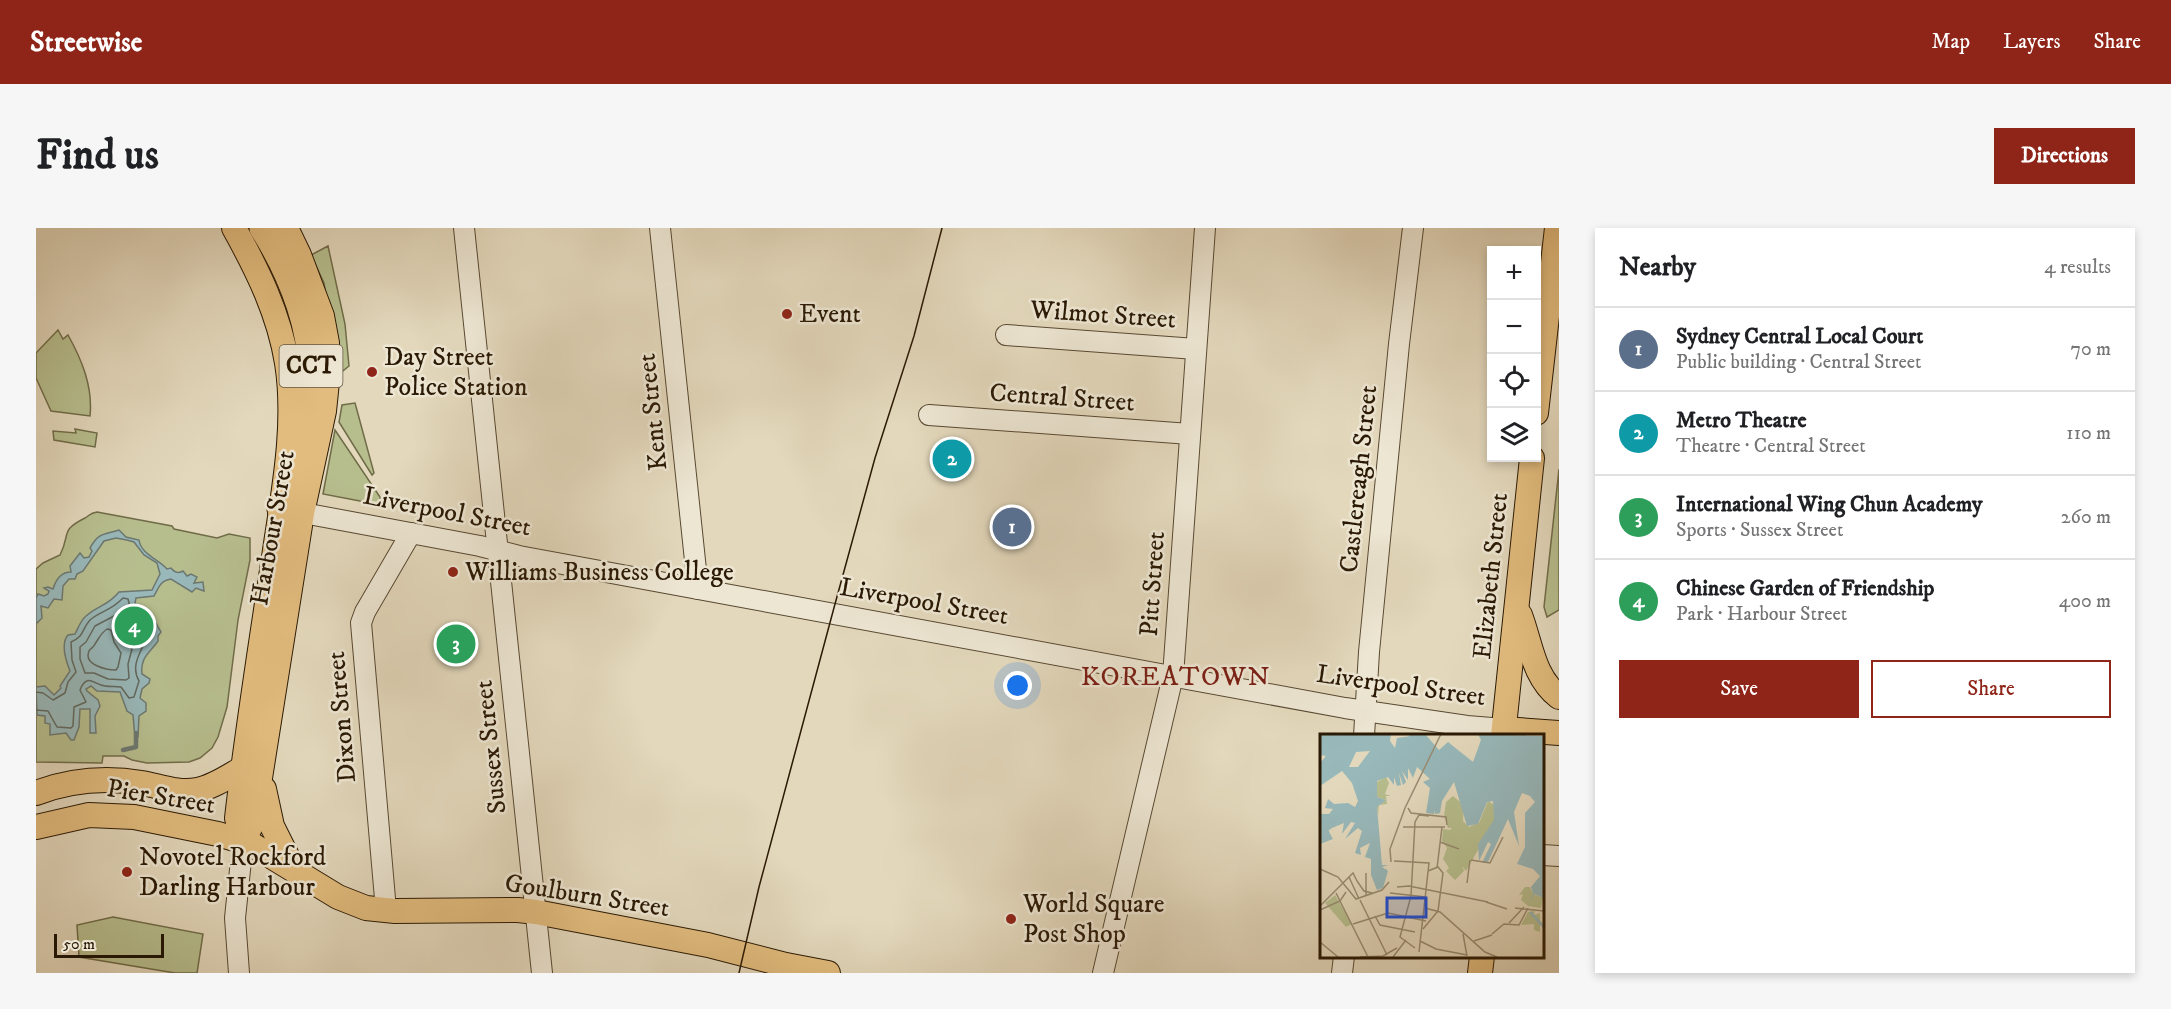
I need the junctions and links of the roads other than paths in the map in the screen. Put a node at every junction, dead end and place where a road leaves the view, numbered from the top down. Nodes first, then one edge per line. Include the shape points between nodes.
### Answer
1 (234, 228) edge
2 (263, 228) edge
3 (286, 228) edge
4 (464, 228) edge
5 (660, 228) edge
6 (1205, 228) edge
7 (1413, 228) edge
8 (1557, 228) edge
9 (1006, 335) dead end
10 (1196, 350) junction
11 (1536, 408) edge
12 (929, 415) dead end
13 (1190, 434) junction
14 (1532, 462) edge
15 (292, 511) junction
16 (411, 533) junction
17 (498, 551) junction
18 (698, 589) junction
19 (1516, 604) junction
20 (1173, 676) junction
21 (1559, 697) edge
22 (1365, 712) junction
23 (1503, 733) edge
24 (1364, 734) edge
25 (1559, 734) edge
26 (252, 771) junction
27 (36, 793) edge
28 (128, 813) junction
29 (36, 827) edge
30 (243, 841) junction
31 (1544, 855) edge
32 (1559, 856) edge
33 (294, 871) junction
34 (386, 910) junction
35 (536, 912) junction
36 (1344, 958) edge
37 (1482, 958) edge
38 (239, 973) edge
39 (542, 973) edge
40 (828, 973) edge
41 (1103, 973) edge
42 (1342, 973) edge
43 (1480, 973) edge

1 - 15 main road, Harbour Street via 277,318 290,386
2 - 15 highway, CCT via 300,305 308,336 311,367 307,413 287,500
3 - 15 main road, Harbour Street via 322,316 328,372 324,411
4 - 17 street, Sussex Street
5 - 18 street, Kent Street
6 - 10 street, Pitt Street
7 - 22 street, Castlereagh Street
8 - 11 main road
9 - 10 street, Wilmot Street
10 - 13 street, Pitt Street
12 - 13 street, Central Street
13 - 20 street, Pitt Street
14 - 19 main road, Elizabeth Street
15 - 16 street, Liverpool Street
15 - 26 main road, Harbour Street
16 - 17 street, Liverpool Street
16 - 34 street, Dixon Street via 361,623
17 - 18 street, Liverpool Street
17 - 35 street, Sussex Street
18 - 20 street, Liverpool Street
19 - 21 main road via 1536,667
19 - 23 main road, Elizabeth Street
20 - 22 street, Liverpool Street
20 - 41 street, Pitt Street
22 - 23 street, Liverpool Street
22 - 24 street, Castlereagh Street
23 - 25 main road, Liverpool Street
26 - 27 main road via 196,791 109,780
26 - 28 main road via 204,804
26 - 30 main road, Harbour Street via 253,822
26 - 33 main road
28 - 29 main road, Pier Street via 89,814
28 - 30 main road, Pier Street
30 - 33 main road, Goulburn Street
30 - 38 street, Harbour Street via 235,918
31 - 32 street
33 - 34 main road, Goulburn Street via 338,897 366,908
34 - 35 main road, Goulburn Street
35 - 39 street, Sussex Street
35 - 40 main road, Goulburn Street
36 - 42 street
37 - 43 main road

